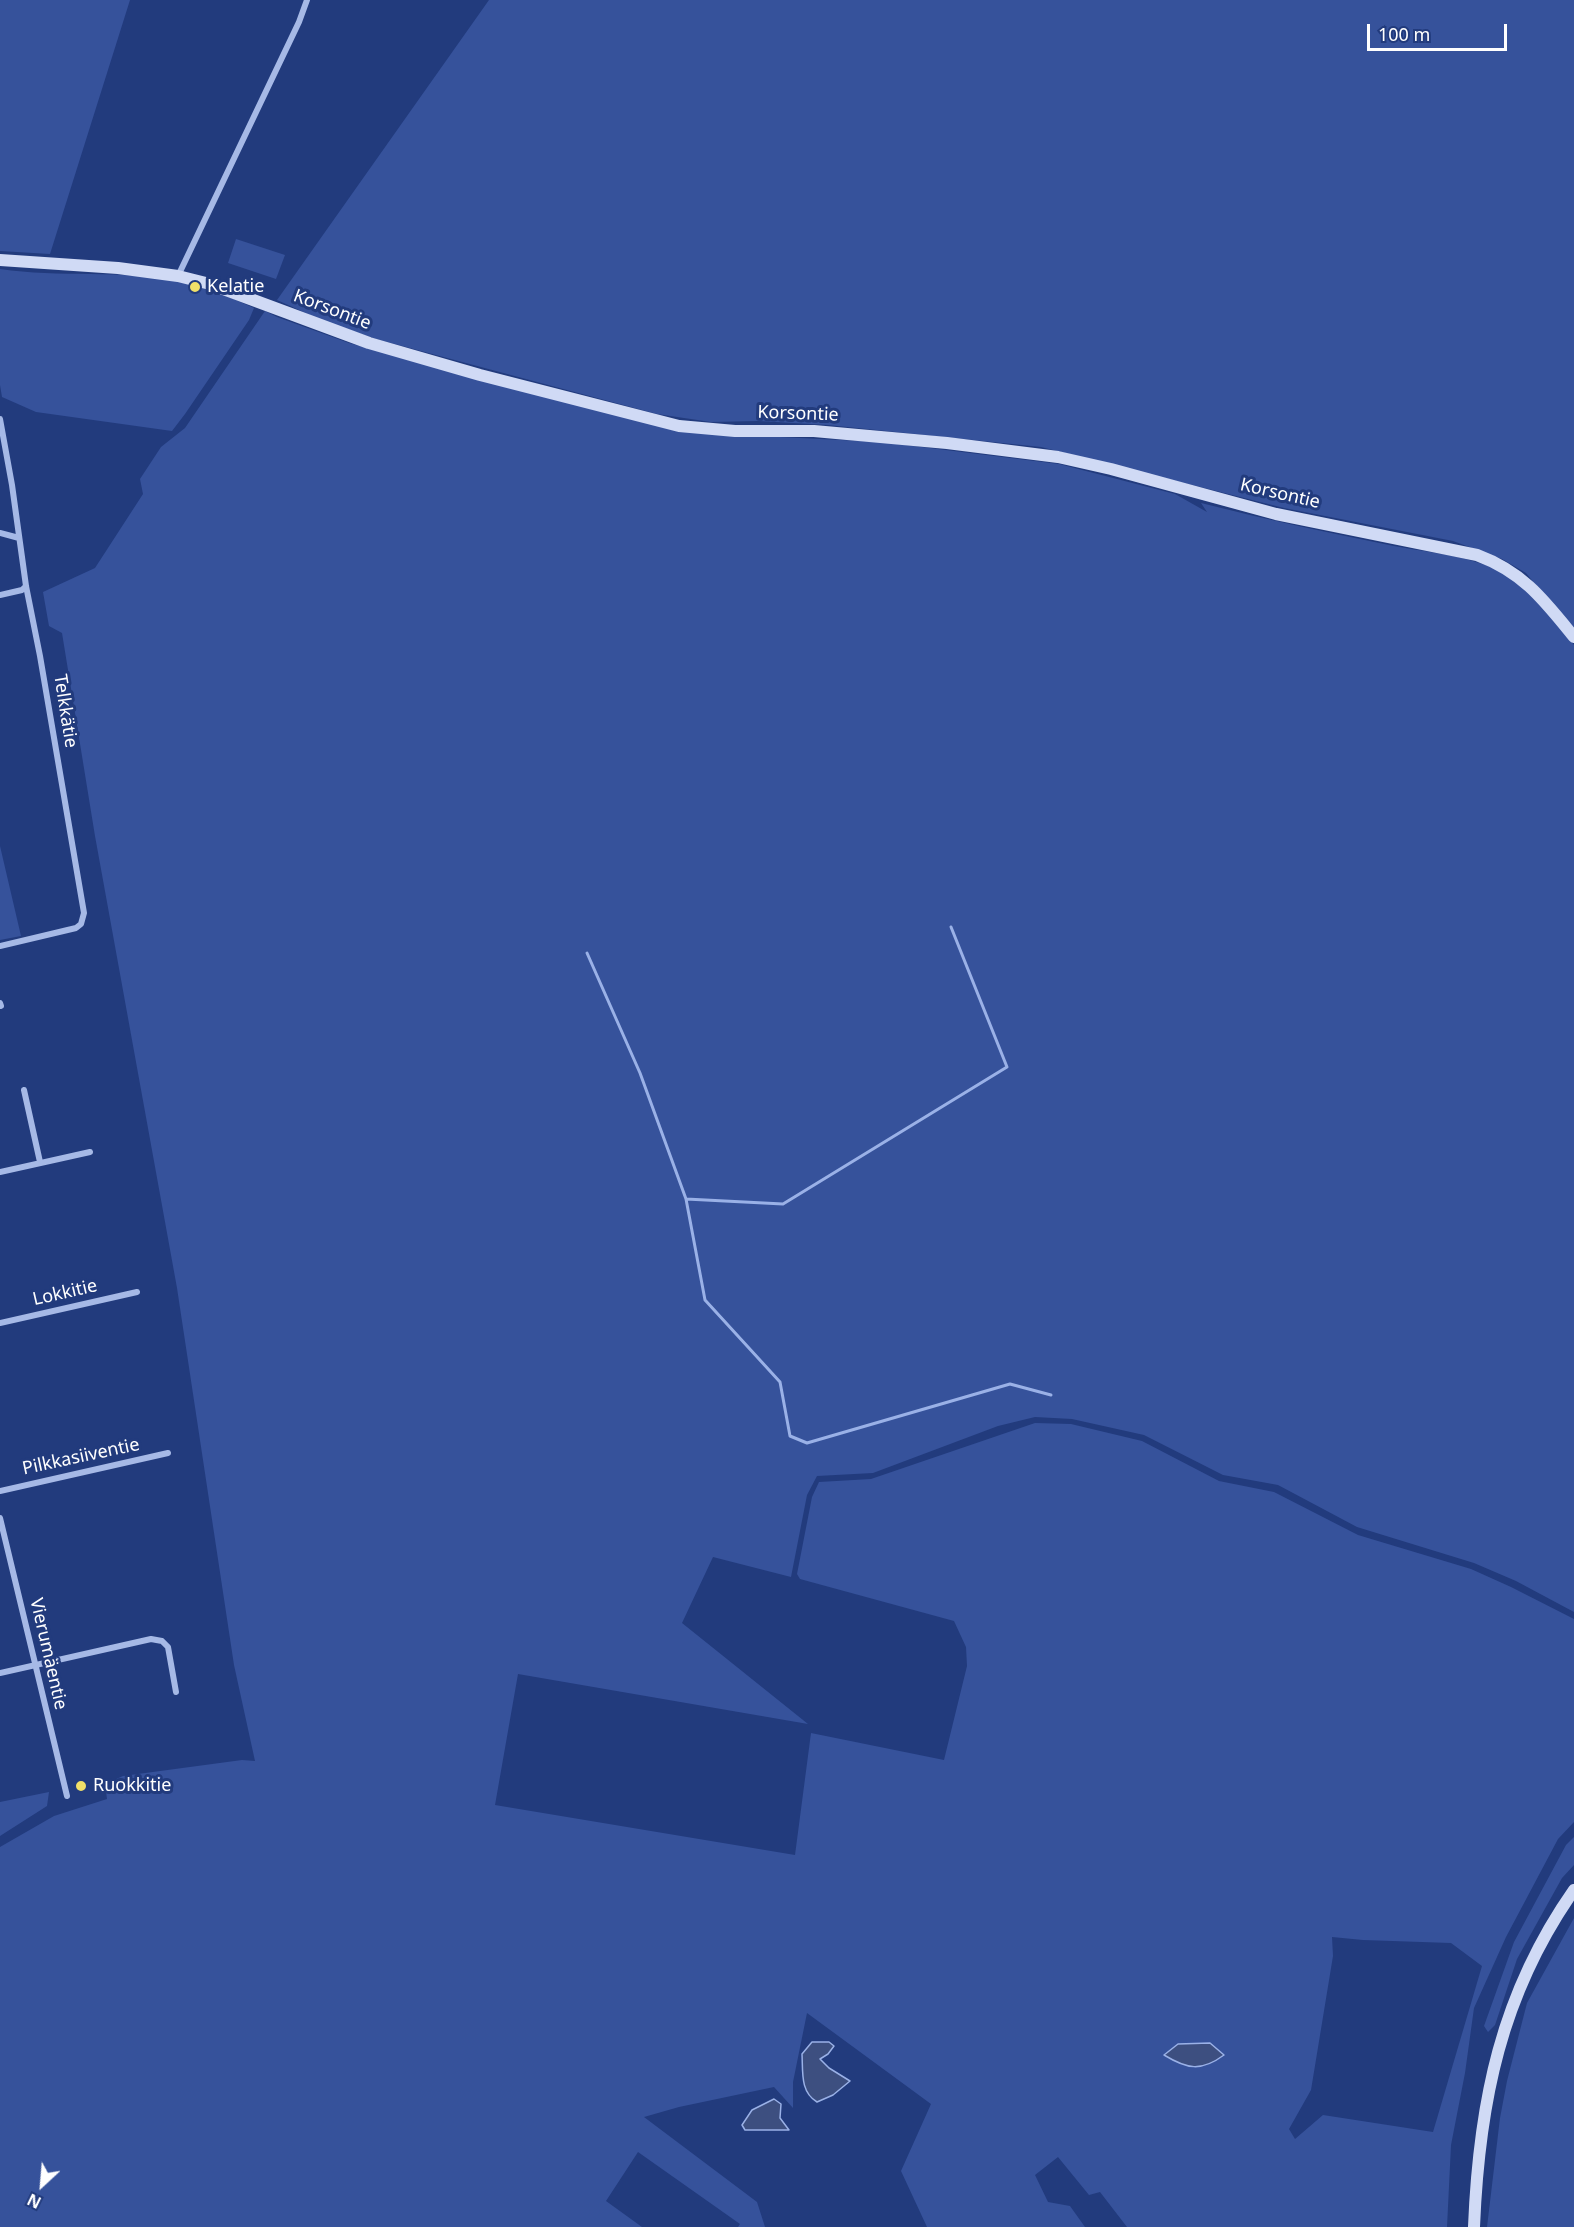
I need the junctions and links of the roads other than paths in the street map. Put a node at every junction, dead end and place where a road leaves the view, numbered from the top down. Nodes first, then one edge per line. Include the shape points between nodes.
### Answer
1 (307, 0) edge
2 (0, 260) edge
3 (178, 276) junction
4 (0, 419) edge
5 (0, 533) edge
6 (19, 538) junction
7 (26, 586) junction
8 (0, 595) edge
9 (1574, 637) edge
10 (0, 946) edge
11 (24, 1090) dead end
12 (90, 1152) dead end
13 (40, 1162) junction
14 (0, 1172) edge
15 (137, 1292) dead end
16 (0, 1323) edge
17 (168, 1454) dead end
18 (0, 1491) edge
19 (0, 1518) edge
20 (34, 1665) junction
21 (0, 1673) edge
22 (176, 1692) dead end
23 (67, 1796) dead end
24 (1574, 1890) edge
25 (1474, 2227) edge

1 - 3 street
2 - 3 main road, Korsontie via 118,267
3 - 9 main road, Korsontie via 210,284 369,343 679,426 825,432 1058,458 1276,513 1477,555 1519,576
4 - 6 street, Telkkätie
5 - 6 street
6 - 7 street, Telkkätie
7 - 8 street
7 - 10 street, Telkkätie via 84,913 76,928
11 - 13 street
12 - 13 street
13 - 14 street
15 - 16 street, Lokkitie
17 - 18 street, Pilkkasiiventie
19 - 20 street, Vierumäentie
20 - 21 street
20 - 22 street via 158,1640 168,1647
20 - 23 street, Vierumäentie
24 - 25 main road via 1533,1957 1498,2050 1482,2123

